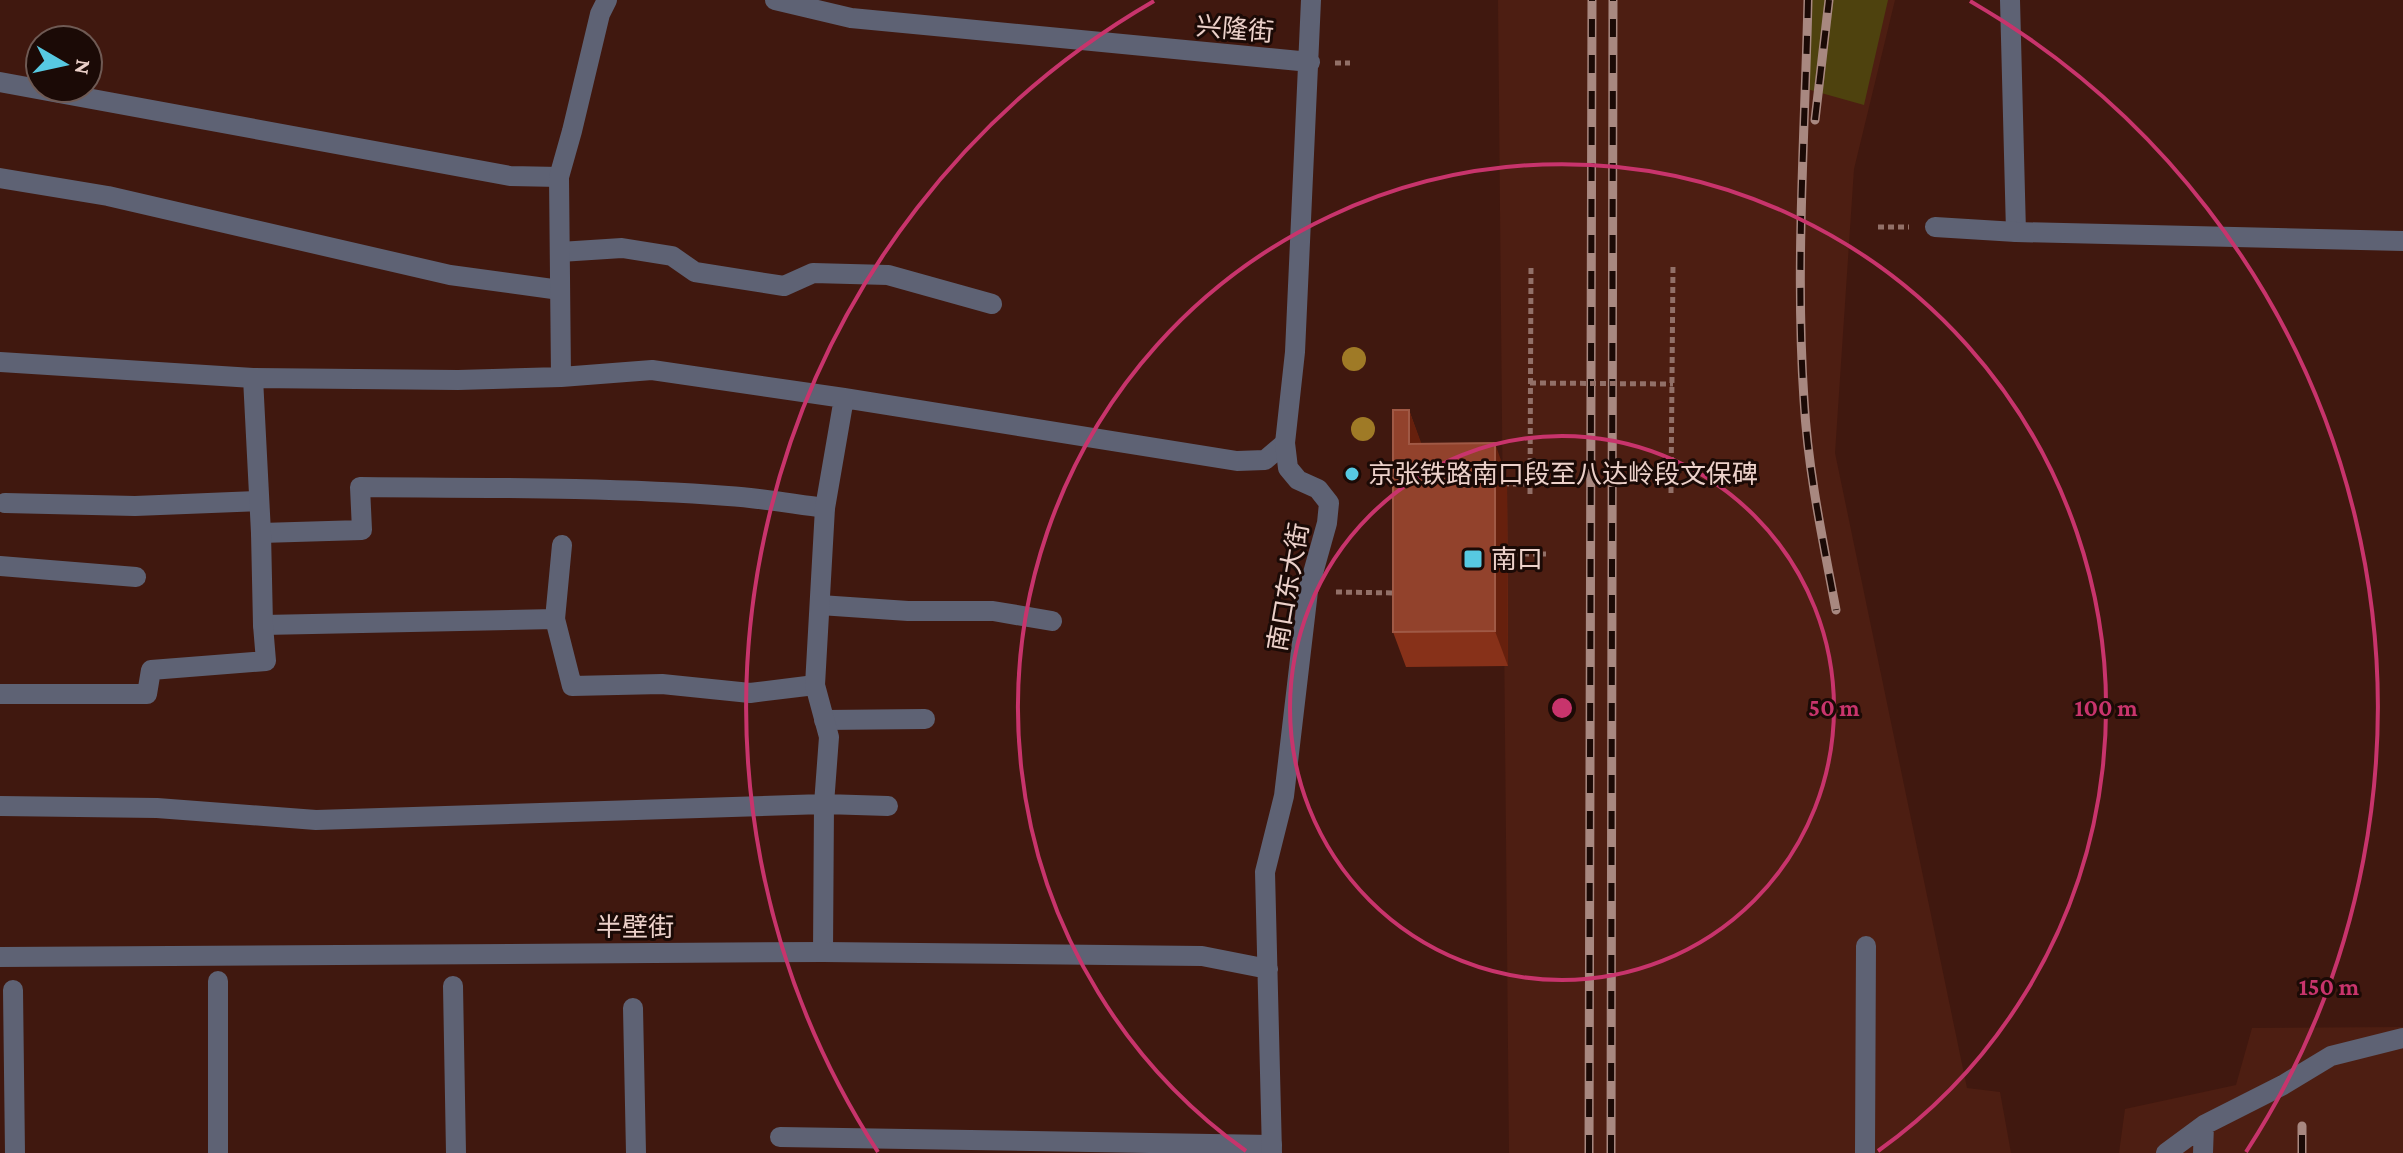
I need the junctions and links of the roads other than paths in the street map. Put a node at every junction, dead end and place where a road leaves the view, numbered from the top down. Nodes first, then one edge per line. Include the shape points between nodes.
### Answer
1 (607, 0) edge
2 (775, 0) edge
3 (1311, 0) edge
4 (2010, 0) edge
5 (1310, 62) junction
6 (0, 82) edge
7 (559, 177) junction
8 (0, 178) edge
9 (1935, 227) dead end
10 (2016, 232) junction
11 (2403, 241) edge
12 (560, 252) junction
13 (560, 290) junction
14 (992, 304) dead end
15 (0, 362) edge
16 (561, 377) junction
17 (253, 378) junction
18 (844, 398) junction
19 (1285, 443) junction
20 (259, 501) junction
21 (5, 503) dead end
22 (825, 508) junction
23 (261, 533) junction
24 (562, 545) dead end
25 (0, 566) edge
26 (136, 577) dead end
27 (820, 605) junction
28 (555, 619) junction
29 (1052, 621) dead end
30 (263, 625) junction
31 (815, 685) junction
32 (0, 694) edge
33 (925, 719) dead end
34 (824, 720) junction
35 (824, 804) junction
36 (0, 806) edge
37 (888, 806) dead end
38 (1866, 946) dead end
39 (823, 952) junction
40 (0, 957) edge
41 (1268, 969) junction
42 (218, 981) dead end
43 (453, 986) dead end
44 (13, 990) dead end
45 (633, 1008) dead end
46 (2403, 1038) edge
47 (2204, 1125) junction
48 (780, 1137) dead end
49 (1272, 1149) edge
50 (15, 1153) edge
51 (218, 1153) edge
52 (456, 1153) edge
53 (636, 1153) edge
54 (1865, 1153) edge
55 (2166, 1153) edge
56 (2203, 1153) edge

1 - 7 street
2 - 5 street, 兴隆街 via 851,18
3 - 5 street, 南口东大街
4 - 10 street
5 - 19 street, 南口东大街 via 1295,352
6 - 7 street via 510,176
7 - 12 street
8 - 13 street via 108,196 450,275
9 - 10 street
10 - 11 street
12 - 13 street
12 - 14 street via 622,248 672,256 695,272 784,286 813,273 888,275
13 - 16 street
15 - 17 street
16 - 17 street
16 - 18 street via 652,370
17 - 20 street
18 - 19 street via 1237,461 1265,460
18 - 22 street
19 - 41 street, 南口东大街 via 1288,468 1329,503 1308,591 1284,796 1265,872
20 - 21 street via 135,506
20 - 23 street
22 - 23 street via 729,496 360,487 362,530
22 - 27 street
23 - 30 street
24 - 28 street
25 - 26 street
27 - 29 street via 993,611
27 - 31 street
28 - 30 street
28 - 31 street via 572,686 662,684 750,693
30 - 32 street via 266,661 151,670 147,694
31 - 34 street
33 - 34 street
34 - 35 street via 829,737
35 - 36 street via 316,820 157,808
35 - 37 street
35 - 39 street
38 - 54 street
39 - 40 street, 半壁街
39 - 41 street, 半壁街 via 1202,956
41 - 49 street, 南口东大街
42 - 51 street
43 - 52 street
44 - 50 street
45 - 53 street
46 - 47 street via 2331,1056
47 - 55 street
47 - 56 street
48 - 49 street

